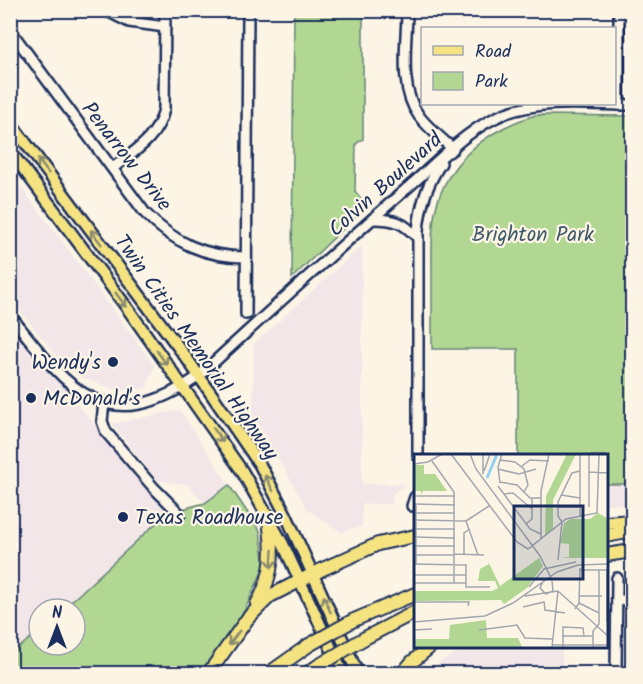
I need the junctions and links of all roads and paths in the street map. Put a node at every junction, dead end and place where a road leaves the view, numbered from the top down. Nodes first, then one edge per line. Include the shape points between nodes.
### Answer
1 (105, 10) edge
2 (165, 10) edge
3 (248, 10) edge
4 (407, 10) edge
5 (620, 10) edge
6 (165, 27) junction
7 (10, 30) edge
8 (619, 105) junction
9 (633, 105) edge
10 (10, 122) edge
11 (453, 148) junction
12 (10, 151) edge
13 (113, 168) junction
14 (373, 219) junction
15 (418, 238) junction
16 (246, 257) junction
17 (246, 314) dead end
18 (10, 315) edge
19 (199, 376) junction
20 (184, 387) junction
21 (105, 403) junction
22 (418, 454) edge
23 (180, 514) dead end
24 (268, 515) junction
25 (633, 522) edge
26 (607, 523) edge
27 (633, 531) edge
28 (414, 536) edge
29 (607, 536) edge
30 (633, 551) edge
31 (607, 555) edge
32 (313, 573) junction
33 (617, 578) dead end
34 (300, 580) junction
35 (414, 594) edge
36 (617, 600) junction
37 (633, 600) edge
38 (414, 613) edge
39 (249, 618) junction
40 (429, 648) edge
41 (208, 674) edge
42 (268, 674) edge
43 (306, 674) edge
44 (343, 674) edge
45 (358, 674) edge
46 (402, 674) edge
47 (616, 674) edge

1 - 6 street via 129,22
2 - 6 street
3 - 16 street
4 - 11 street via 407,83 411,101 420,117
5 - 8 street
6 - 13 street via 164,109 159,125 149,140
7 - 13 street, Penarrow Drive
8 - 9 street, Colvin Boulevard
8 - 11 street, Colvin Boulevard via 522,109 484,124
19 -> 10 main road, Twin Cities Memorial Highway
11 - 14 street, Colvin Boulevard
11 - 15 street via 426,191
12 -> 20 main road, Twin Cities Memorial Highway
13 - 16 street, Penarrow Drive via 145,213 167,233 213,255
14 - 15 street via 398,221
14 - 19 street, Colvin Boulevard
15 - 22 street
16 - 17 street
18 - 21 street via 66,382
19 - 20 street, Colvin Boulevard
32 -> 19 main road, Twin Cities Memorial Highway via 260,465
20 - 21 street, Colvin Boulevard via 141,405
20 -> 24 main road, Twin Cities Memorial Highway
21 - 23 street via 102,421 106,432
24 - 34 main road, Twin Cities Memorial Highway
24 -> 39 highway via 273,557 270,574
25 - 26 highway
27 - 29 highway
28 - 32 highway via 378,544
30 - 31 highway
32 - 34 highway
45 -> 32 main road, Twin Cities Memorial Highway
33 - 36 street
34 - 39 highway via 270,596
34 - 44 main road, Twin Cities Memorial Highway
35 - 42 highway, bridge via 354,620
36 - 37 street
36 - 47 street
38 - 43 highway, bridge
39 -> 41 highway
40 - 46 highway

